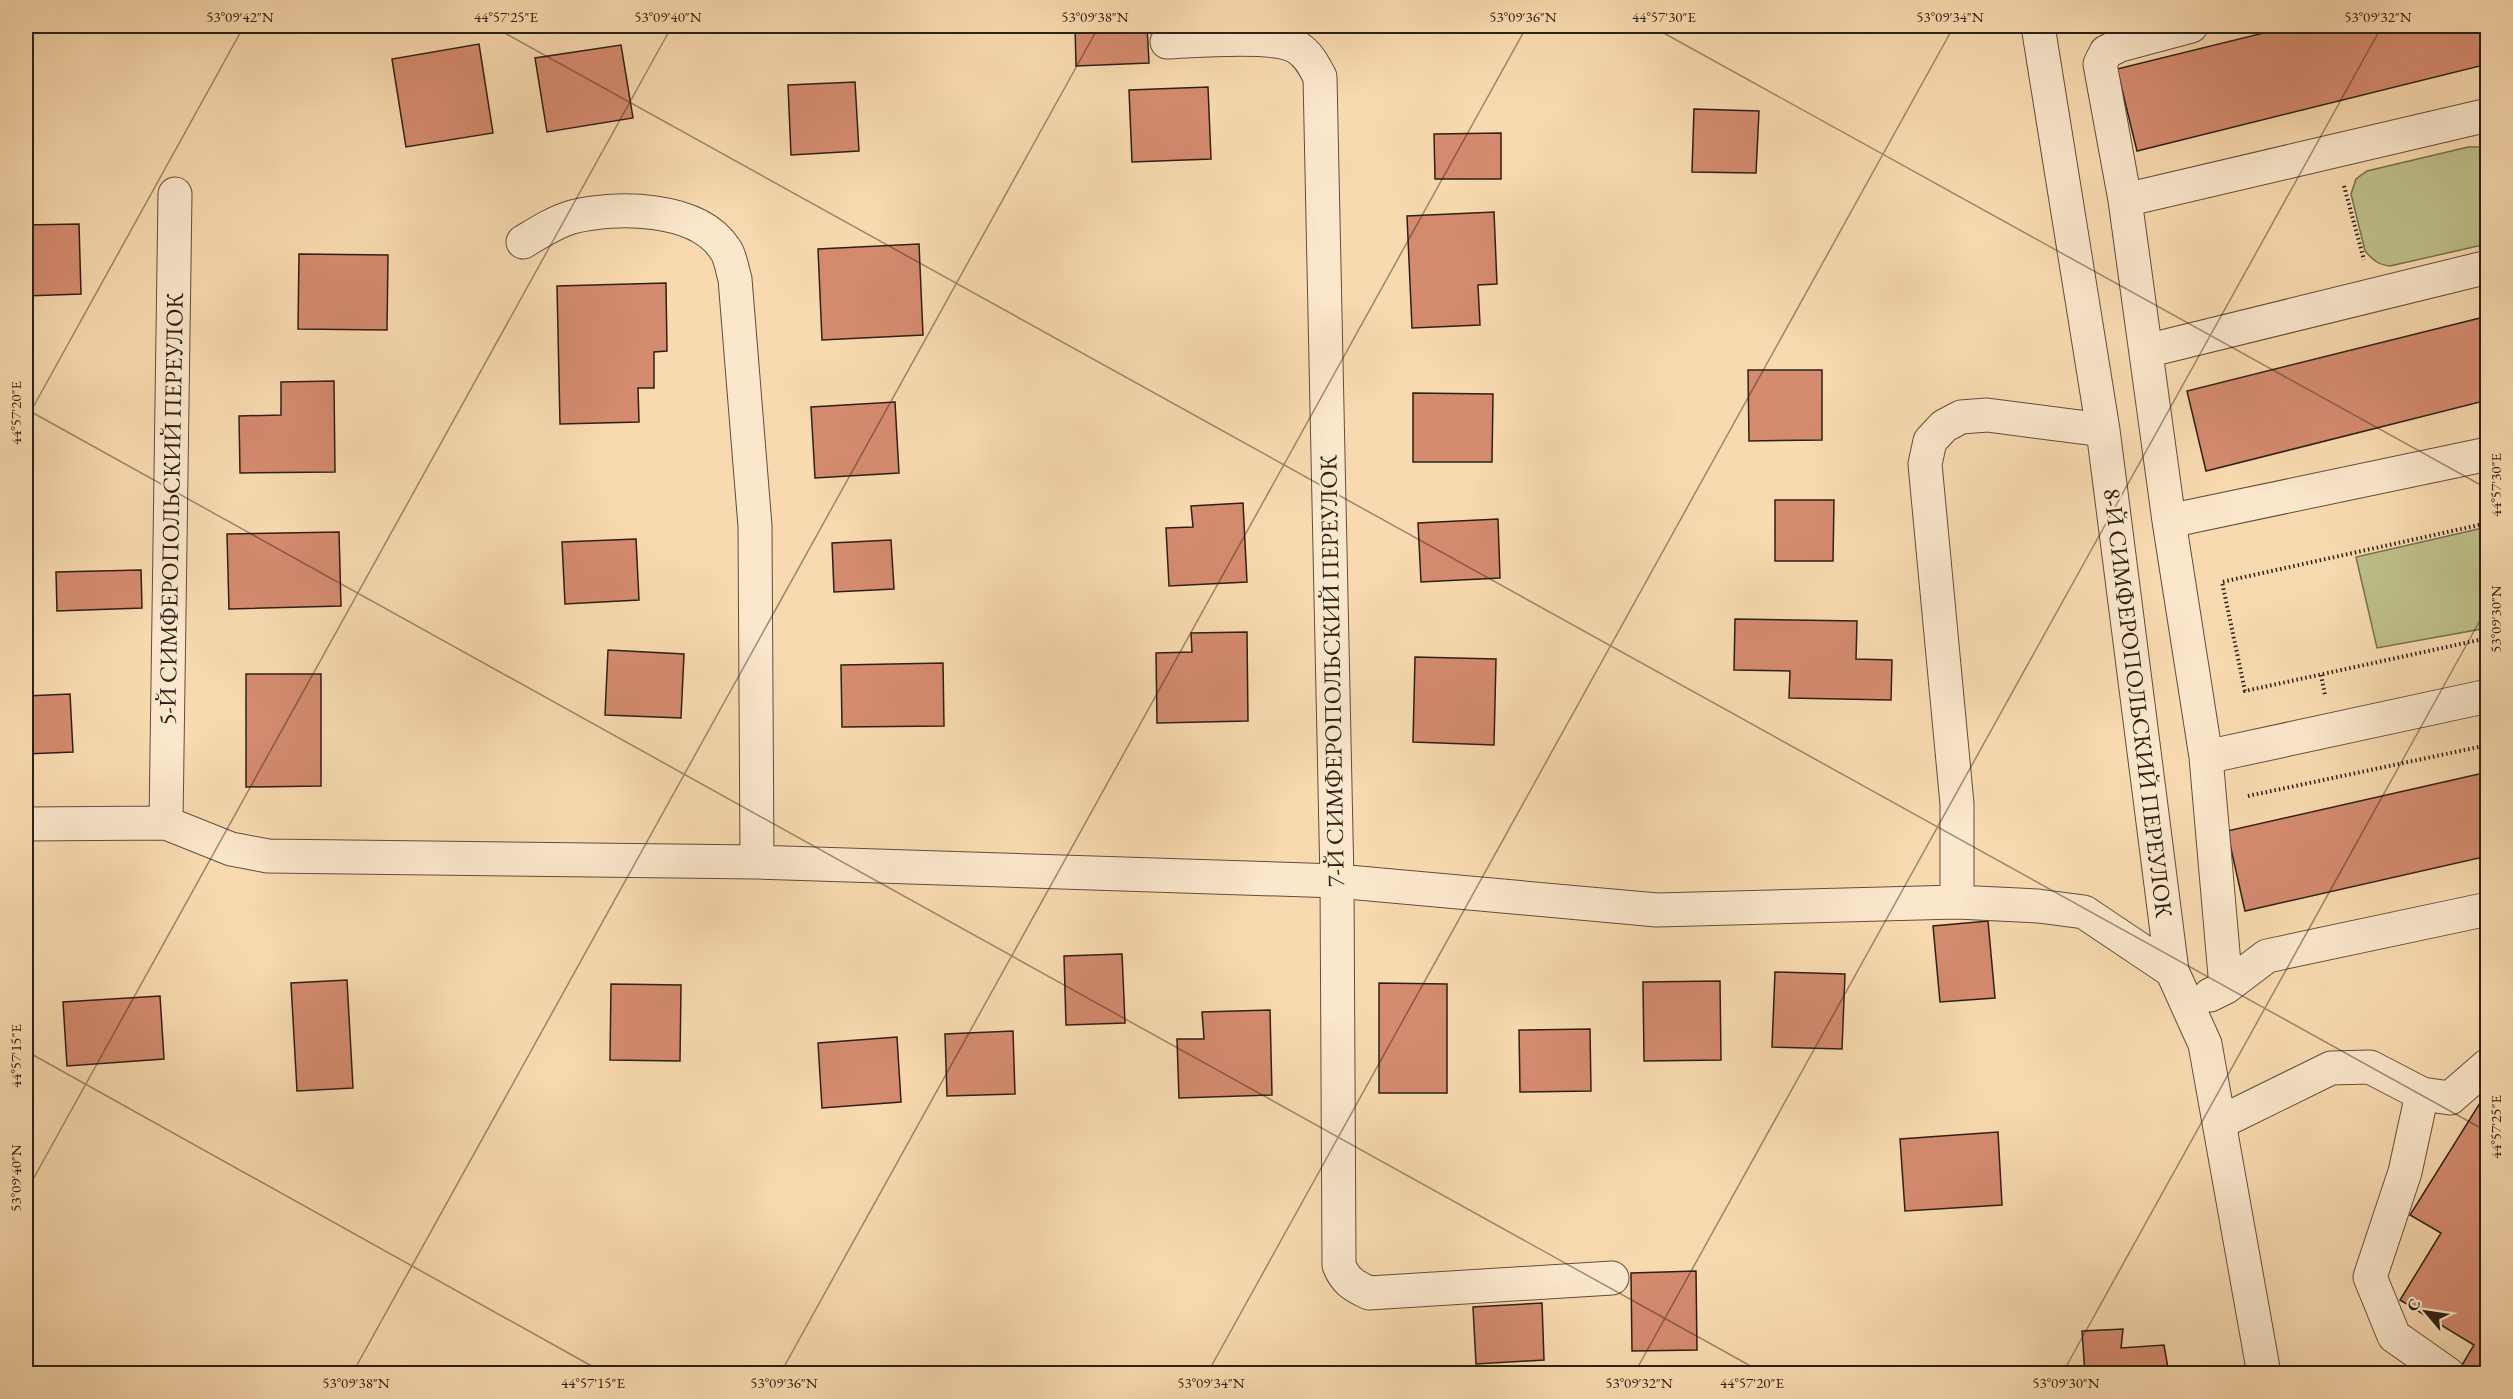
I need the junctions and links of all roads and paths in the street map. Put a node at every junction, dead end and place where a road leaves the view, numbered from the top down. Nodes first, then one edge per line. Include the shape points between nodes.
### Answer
1 (2038, 26) edge
2 (2191, 26) edge
3 (1167, 42) dead end
4 (2487, 115) edge
5 (2342, 180) dead end
6 (175, 194) dead end
7 (2125, 200) junction
8 (523, 242) dead end
9 (2487, 267) edge
10 (2367, 272) dead end
11 (2146, 351) junction
12 (2103, 430) junction
13 (2487, 454) edge
14 (2169, 521) junction
15 (2487, 524) edge
16 (2487, 638) edge
17 (2487, 696) edge
18 (2487, 745) edge
19 (2206, 757) junction
20 (2243, 798) dead end
21 (166, 823) junction
22 (26, 824) edge
23 (757, 862) junction
24 (1336, 881) junction
25 (1957, 902) junction
26 (2487, 909) edge
27 (2172, 971) junction
28 (2226, 987) junction
29 (2189, 1010) junction
30 (2487, 1065) edge
31 (2422, 1094) junction
32 (2221, 1122) junction
33 (1612, 1278) dead end
34 (2264, 1374) edge
35 (2448, 1374) edge

1 - 12 street, 8-Й СИМФЕРОПОЛЬСКИЙ ПЕРЕУЛОК
2 - 7 street via 2120,45 2106,52 2100,64
3 - 24 street, 7-Й СИМФЕРОПОЛЬСКИЙ ПЕРЕУЛОК via 1276,40 1297,47 1311,59 1320,77
4 - 7 street
5 - 10 path
6 - 21 street, 5-Й СИМФЕРОПОЛЬСКИЙ ПЕРЕУЛОК
7 - 11 street
8 - 23 street via 570,217 652,212 683,218 708,232 726,249 735,279 755,526
9 - 11 street
11 - 14 street
12 - 25 street via 1987,415 1961,417 1944,426 1930,441 1925,464 1957,804
12 - 27 street, 8-Й СИМФЕРОПОЛЬСКИЙ ПЕРЕУЛОК
13 - 14 street
14 - 19 street
15 - 16 path via 2222,582 2245,691
17 - 19 street
18 - 20 path
19 - 28 street
21 - 22 street
21 - 23 street via 231,849 268,856
23 - 24 street
24 - 25 street via 1657,910
24 - 33 street, 7-Й СИМФЕРОПОЛЬСКИЙ ПЕРЕУЛОК via 1339,1265 1343,1277 1369,1293
25 - 27 street via 2084,912
26 - 28 street via 2267,957
27 - 29 street, 8-Й СИМФЕРОПОЛЬСКИЙ ПЕРЕУЛОК
28 - 29 street via 2202,998
29 - 32 street, 8-Й СИМФЕРОПОЛЬСКИЙ ПЕРЕУЛОК via 2205,1044
30 - 31 street via 2450,1098
31 - 32 street via 2370,1067 2331,1068
31 - 35 street via 2404,1172 2370,1277 2394,1336
32 - 34 street, 8-Й СИМФЕРОПОЛЬСКИЙ ПЕРЕУЛОК

